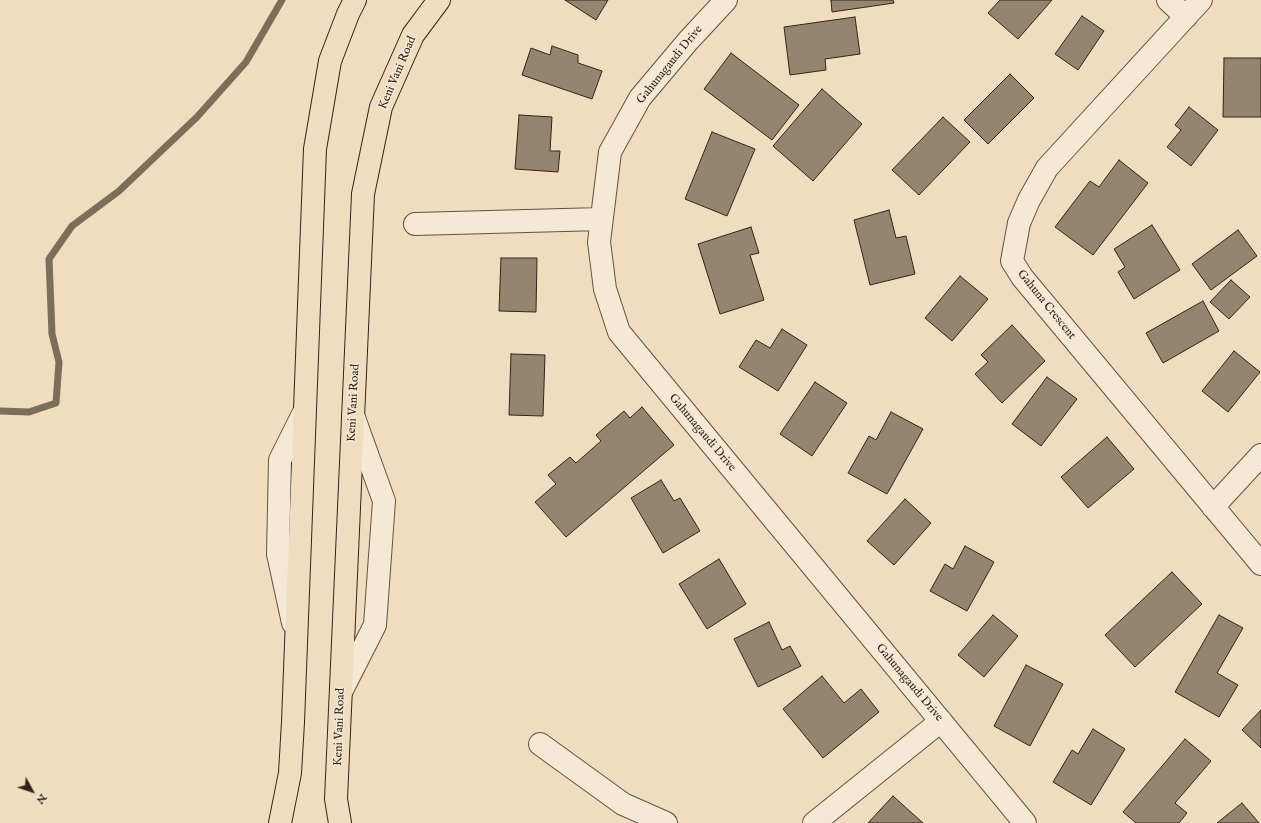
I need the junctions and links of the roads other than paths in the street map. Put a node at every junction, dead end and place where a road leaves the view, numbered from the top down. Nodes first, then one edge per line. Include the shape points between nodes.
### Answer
1 (354, 0) edge
2 (439, 0) edge
3 (726, 0) edge
4 (1168, 0) edge
5 (1201, 0) edge
6 (1186, 17) junction
7 (601, 219) junction
8 (415, 224) dead end
9 (353, 415) junction
10 (1261, 455) edge
11 (1214, 508) junction
12 (1261, 564) edge
13 (341, 692) junction
14 (940, 721) junction
15 (540, 744) dead end
16 (280, 823) edge
17 (340, 823) edge
18 (666, 823) edge
19 (814, 823) edge
20 (1025, 823) edge

1 - 16 main road via 330,61 315,149 290,773
2 - 9 main road, Keni Vani Road via 414,35 381,107 363,194
3 - 7 street, Gahunagaudi Drive via 640,98 610,152
4 - 6 street
5 - 6 street, Gahuna Crescent
6 - 11 street, Gahuna Crescent via 1047,168 1019,223 1012,261 1022,277
7 - 8 street
7 - 14 street, Gahunagaudi Drive via 598,242 605,289 619,332
9 - 13 main road, Keni Vani Road
9 - 13 street via 384,501 375,625
10 - 11 street
11 - 12 street, Gahuna Crescent
13 - 17 main road, Keni Vani Road via 336,799
14 - 19 street
14 - 20 street, Gahunagaudi Drive
15 - 18 street via 623,804

